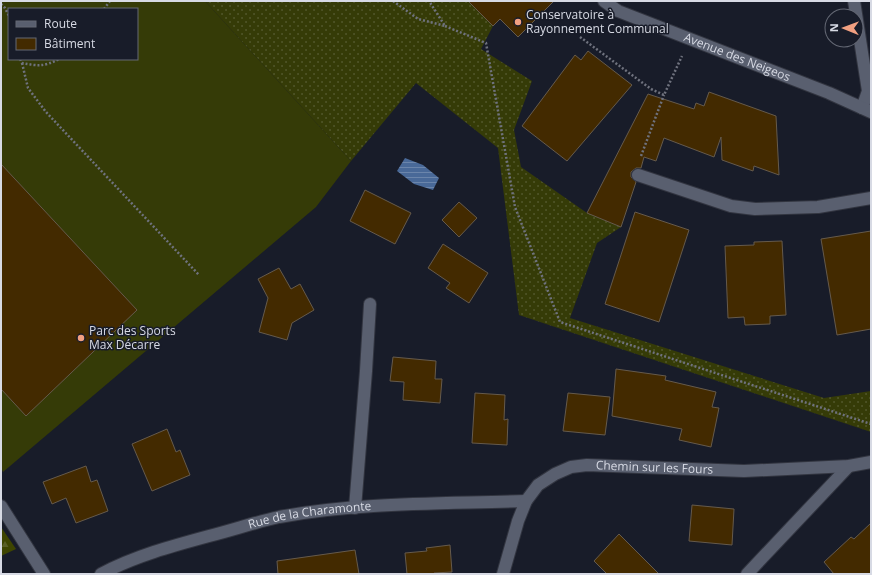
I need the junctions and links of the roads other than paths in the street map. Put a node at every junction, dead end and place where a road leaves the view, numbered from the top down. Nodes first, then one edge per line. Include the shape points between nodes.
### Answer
1 (604, 1) edge
2 (854, 1) edge
3 (866, 110) edge
4 (638, 175) dead end
5 (871, 198) edge
6 (370, 304) dead end
7 (871, 462) edge
8 (849, 466) junction
9 (526, 501) junction
10 (1, 506) edge
11 (355, 508) junction
12 (44, 574) edge
13 (101, 574) edge
14 (503, 574) edge
15 (747, 574) edge

1 - 3 street, Avenue des Neigeos via 618,12 829,93
2 - 3 street via 868,91
4 - 5 street via 731,206 755,209 818,207
6 - 11 street
7 - 8 street, Chemin sur les Fours
8 - 9 street, Chemin sur les Fours via 744,471 587,465 571,467 555,474 538,485
8 - 15 street
9 - 11 street, Rue de la Charamonte
9 - 14 street, Chemin sur les Fours
10 - 12 street
11 - 13 street, Rue de la Charamonte via 279,518 141,556

